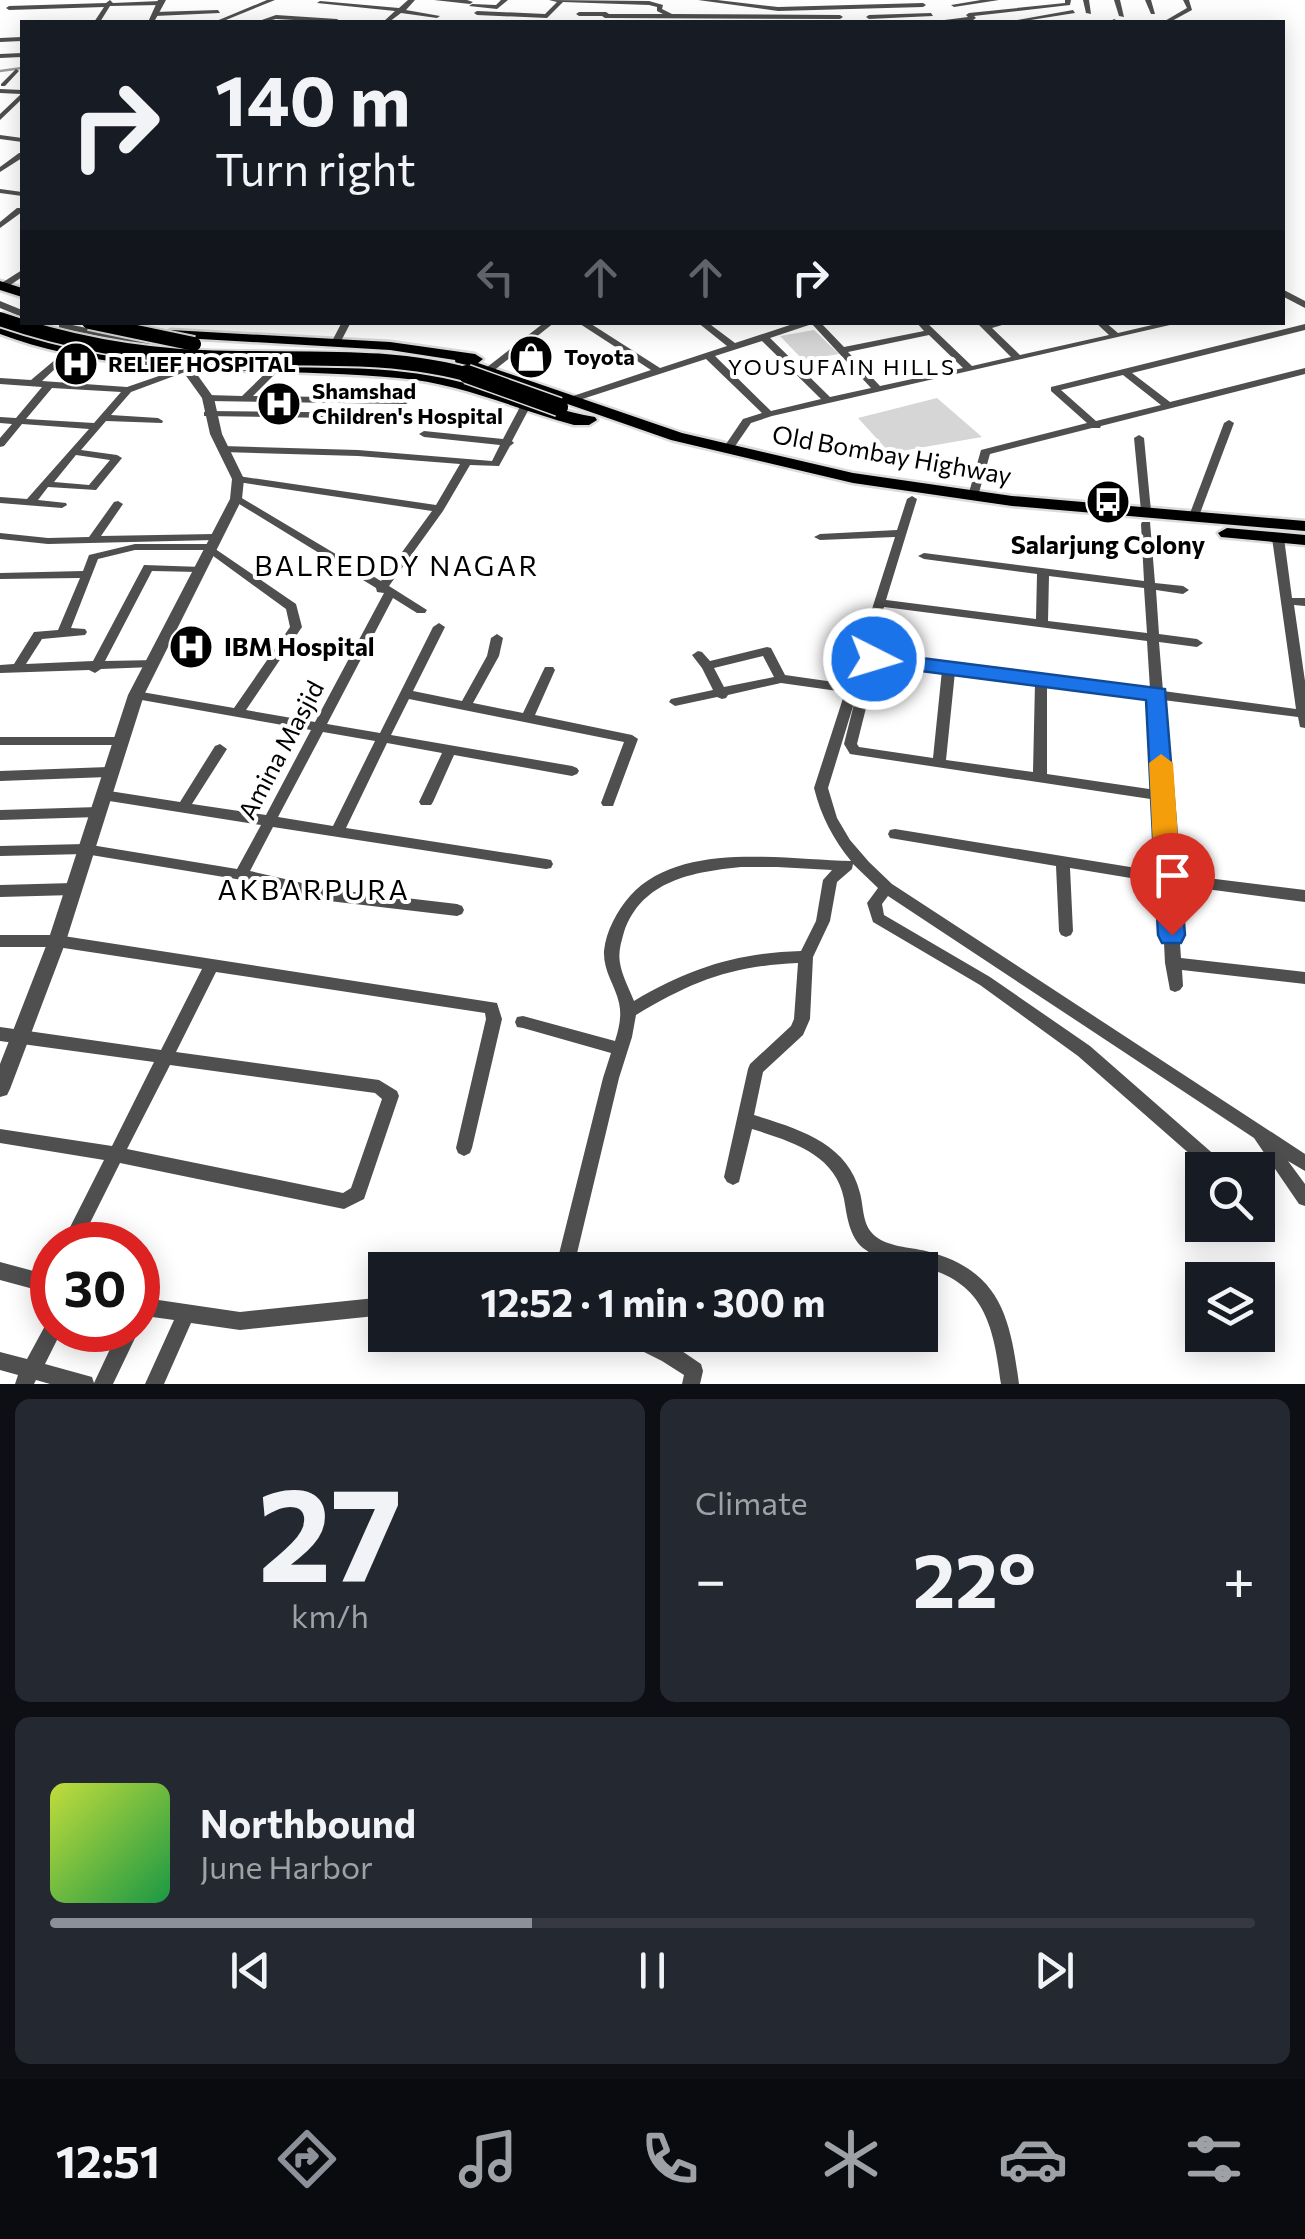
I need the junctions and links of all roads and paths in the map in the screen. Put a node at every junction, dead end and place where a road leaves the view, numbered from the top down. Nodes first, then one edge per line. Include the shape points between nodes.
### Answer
1 (14, 0) edge
2 (272, 0) edge
3 (412, 0) edge
4 (437, 0) edge
5 (490, 0) edge
6 (504, 0) edge
7 (701, 0) edge
8 (920, 0) edge
9 (996, 0) edge
10 (1068, 0) edge
11 (1086, 0) edge
12 (1118, 0) edge
13 (1148, 0) edge
14 (1186, 0) edge
15 (161, 2) edge
16 (557, 2) edge
17 (951, 2) edge
18 (109, 3) edge
19 (320, 3) dead end
20 (892, 3) edge
21 (472, 4) edge
22 (782, 4) edge
23 (859, 4) edge
24 (520, 6) dead end
25 (58, 7) junction
26 (8, 8) junction
27 (834, 8) junction
28 (402, 10) junction
29 (582, 11) edge
30 (607, 11) edge
31 (218, 12) dead end
32 (1074, 12) dead end
33 (1089, 13) dead end
34 (1153, 13) dead end
35 (514, 14) junction
36 (437, 16) dead end
37 (1059, 16) junction
38 (1122, 16) dead end
39 (153, 18) edge
40 (674, 18) edge
41 (974, 18) edge
42 (770, 19) junction
43 (932, 19) edge
44 (51, 20) edge
45 (222, 20) edge
46 (389, 20) edge
47 (774, 20) edge
48 (842, 20) edge
49 (871, 20) edge
50 (1026, 20) edge
51 (1072, 20) edge
52 (1170, 20) edge
53 (0, 21) edge
54 (16, 70) dead end
55 (1, 87) edge
56 (20, 94) edge
57 (0, 118) edge
58 (18, 162) edge
59 (0, 170) edge
60 (0, 191) edge
61 (20, 192) edge
62 (20, 210) dead end
63 (0, 226) edge
64 (49, 325) edge
65 (68, 325) edge
66 (103, 325) edge
67 (128, 325) edge
68 (345, 325) edge
69 (546, 325) edge
70 (586, 325) edge
71 (705, 325) edge
72 (802, 325) edge
73 (816, 325) edge
74 (923, 325) edge
75 (983, 325) edge
76 (1103, 325) edge
77 (1164, 325) edge
78 (2, 328) edge
79 (1305, 328) edge
80 (930, 332) junction
81 (763, 336) junction
82 (1116, 336) junction
83 (198, 338) junction
84 (336, 343) junction
85 (733, 346) junction
86 (69, 351) junction
87 (840, 351) junction
88 (707, 354) junction
89 (1018, 358) junction
90 (186, 361) junction
91 (278, 366) junction
92 (968, 368) junction
93 (486, 369) junction
94 (657, 370) junction
95 (1305, 371) edge
96 (1125, 372) junction
97 (0, 382) edge
98 (33, 384) junction
99 (49, 385) junction
100 (876, 388) junction
101 (128, 390) junction
102 (244, 400) junction
103 (827, 400) junction
104 (406, 401) dead end
105 (565, 403) junction
106 (526, 405) junction
107 (208, 406) junction
108 (1169, 406) junction
109 (769, 414) junction
110 (397, 416) dead end
111 (0, 420) edge
112 (158, 420) dead end
113 (590, 420) junction
114 (18, 422) junction
115 (100, 422) junction
116 (1229, 423) dead end
117 (1096, 426) junction
118 (424, 434) dead end
119 (1139, 438) dead end
120 (509, 443) junction
121 (0, 444) edge
122 (223, 449) junction
123 (727, 450) junction
124 (74, 452) junction
125 (467, 461) junction
126 (238, 479) junction
127 (45, 484) junction
128 (973, 496) junction
129 (236, 499) junction
130 (912, 499) junction
131 (0, 500) edge
132 (30, 502) junction
133 (118, 504) dead end
134 (62, 505) dead end
135 (438, 509) junction
136 (1194, 516) junction
137 (1146, 518) junction
138 (1305, 526) edge
139 (900, 534) junction
140 (0, 536) edge
141 (820, 537) dead end
142 (94, 538) junction
143 (1278, 538) junction
144 (1305, 540) edge
145 (211, 542) junction
146 (924, 556) dead end
147 (198, 569) junction
148 (1043, 572) junction
149 (87, 574) junction
150 (0, 576) edge
151 (1150, 586) junction
152 (1184, 590) dead end
153 (384, 591) junction
154 (1288, 601) junction
155 (1305, 602) edge
156 (885, 604) dead end
157 (421, 610) dead end
158 (1042, 622) junction
159 (439, 627) dead end
160 (63, 631) junction
161 (81, 632) dead end
162 (1153, 636) junction
163 (497, 638) dead end
164 (1197, 643) dead end
165 (152, 663) junction
166 (950, 667) junction
167 (17, 669) junction
168 (95, 669) junction
169 (0, 670) edge
170 (549, 670) dead end
171 (781, 679) junction
172 (1041, 679) junction
173 (855, 689) junction
174 (405, 694) junction
175 (1157, 694) junction
176 (722, 695) junction
177 (136, 696) junction
178 (675, 702) dead end
179 (466, 706) junction
180 (237, 713) junction
181 (1304, 714) edge
182 (527, 718) junction
183 (1305, 724) edge
184 (320, 726) junction
185 (380, 740) junction
186 (0, 741) edge
187 (118, 741) junction
188 (220, 750) dead end
189 (450, 751) junction
190 (939, 763) junction
191 (572, 771) dead end
192 (108, 772) junction
193 (0, 776) edge
194 (1040, 778) junction
195 (1163, 796) junction
196 (426, 802) dead end
197 (100, 803) junction
198 (608, 803) dead end
199 (184, 806) junction
200 (0, 815) edge
201 (269, 820) junction
202 (337, 831) junction
203 (896, 834) dead end
204 (85, 849) junction
205 (0, 851) edge
206 (1063, 862) junction
207 (546, 864) dead end
208 (851, 864) junction
209 (241, 875) junction
210 (1168, 879) junction
211 (887, 888) junction
212 (73, 889) junction
213 (0, 891) edge
214 (1305, 896) edge
215 (457, 910) dead end
216 (1066, 931) dead end
217 (0, 941) edge
218 (57, 941) junction
219 (806, 957) junction
220 (1173, 963) junction
221 (211, 967) junction
222 (1305, 978) edge
223 (1175, 986) dead end
224 (629, 1011) junction
225 (524, 1022) dead end
226 (0, 1034) edge
227 (20, 1034) junction
228 (618, 1048) junction
229 (165, 1055) junction
230 (0, 1089) edge
231 (744, 1119) junction
232 (1258, 1133) junction
233 (0, 1136) edge
234 (464, 1148) dead end
235 (1199, 1152) edge
236 (114, 1154) junction
237 (1305, 1163) edge
238 (733, 1178) dead end
239 (1305, 1198) edge
240 (81, 1222) edge
241 (568, 1252) edge
242 (0, 1271) edge
243 (30, 1278) edge
244 (368, 1308) edge
245 (160, 1312) edge
246 (185, 1316) junction
247 (41, 1352) edge
248 (118, 1352) edge
249 (665, 1352) edge
250 (0, 1360) edge
251 (28, 1376) edge
252 (73, 1382) edge
253 (103, 1384) edge
254 (154, 1384) edge
255 (691, 1384) edge
256 (1010, 1384) edge

1 - 26 street
2 - 45 street
3 - 28 street
4 - 21 street
5 - 21 street
6 - 21 street via 496,7
7 - 22 street
8 - 20 street via 924,5
9 - 17 street
10 - 41 street
11 - 33 street
12 - 38 street
13 - 34 street
14 - 52 street via 1190,10
15 - 18 street
15 - 39 street
16 - 29 street
16 - 35 street via 547,16
17 - 41 street
18 - 25 street
19 - 28 street
20 - 23 street
21 - 35 street
22 - 27 street
22 - 42 street
23 - 27 street
23 - 49 street
24 - 35 street
25 - 26 street
25 - 44 street
26 - 53 street
27 - 48 street
28 - 36 street
28 - 46 street
29 - 30 street
29 - 30 street
30 - 40 street
30 - 40 street via 658,4
31 - 39 street
32 - 37 street
37 - 50 street
37 - 51 street
40 - 42 street
41 - 43 street
42 - 47 street
42 - 48 street
43 - 49 street
54 - 55 street
56 - 57 street
58 - 59 street
60 - 61 street
62 - 63 street
64 - 78 street
65 - 90 street
66 - 93 main road, bridge via 200,345 367,352
67 - 83 main road
68 - 84 street
69 - 93 street
70 - 94 street
71 - 85 street
72 - 81 street
73 - 87 street
74 - 80 street
75 - 89 street
76 - 82 street
77 - 82 street
78 - 86 main road
78 - 105 main road, bridge via 148,353 442,368
79 - 96 street
80 - 87 street
80 - 92 street
81 - 85 street
81 - 103 street
82 - 89 street
83 - 84 main road
83 - 90 street
84 - 93 main road via 453,353
85 - 88 street
86 - 90 main road
86 - 98 street
87 - 100 street
88 - 94 street
88 - 109 street
89 - 92 street
90 - 91 main road
90 - 101 street
90 - 107 street
91 - 102 street
91 - 106 main road via 401,373
92 - 100 street
93 - 105 main road, Old Bombay Highway
94 - 105 street
95 - 108 street
96 - 108 street
96 - 117 street via 1054,388
97 - 98 street
98 - 99 street
99 - 101 street
99 - 114 street
100 - 103 street
101 - 115 street
102 - 104 street
102 - 107 street
103 - 109 street
105 - 113 main road
105 - 123 main road, Old Bombay Highway
106 - 113 main road
106 - 120 street
107 - 110 street
107 - 122 street
108 - 117 street
109 - 123 street via 747,421
111 - 114 street
112 - 115 street
113 - 130 main road, Old Bombay Highway via 755,467
114 - 115 street
114 - 121 street
115 - 124 street
116 - 136 street
117 - 128 street via 985,452
118 - 120 street
119 - 137 street
120 - 125 street via 499,463
122 - 125 street
122 - 126 street
123 - 128 main road, Old Bombay Highway
124 - 127 street
124 - 127 street via 117,458 92,488
125 - 135 street, Amina Masjid
126 - 129 street
126 - 135 street
127 - 132 street
128 - 137 main road, Old Bombay Highway
129 - 145 street
129 - 153 street
130 - 137 main road, Old Bombay Highway
130 - 139 street
131 - 132 street
132 - 134 street
133 - 142 street
135 - 153 street, Amina Masjid
136 - 137 main road, Old Bombay Highway
136 - 138 main road, Old Bombay Highway
137 - 143 main road, Old Bombay Highway
137 - 151 street
139 - 141 street
139 - 173 street
140 - 142 street
142 - 145 street
143 - 144 main road, Old Bombay Highway
143 - 154 street
145 - 147 street
145 - 149 street via 122,548 93,557
145 - 180 street via 297,615 296,627
146 - 148 street
147 - 165 street
147 - 168 street via 148,567
148 - 151 street
148 - 158 street
149 - 150 street
149 - 160 street
151 - 152 street
151 - 162 street
153 - 157 street
153 - 184 street, Amina Masjid
154 - 155 street
154 - 181 street
156 - 158 street
158 - 162 street
159 - 174 street
160 - 161 street
160 - 167 street via 38,634
162 - 164 street
162 - 175 street
163 - 179 street
165 - 168 street
165 - 177 street
166 - 172 street
166 - 190 street
166 - 190 street via 874,659 850,744 855,751
167 - 168 street
167 - 169 street
170 - 182 street
171 - 173 street
171 - 176 street
171 - 176 street via 767,651 703,660
172 - 175 street
172 - 194 street
173 - 208 street via 821,788
174 - 179 street
174 - 185 street
175 - 181 street
175 - 195 street
176 - 178 street
177 - 180 street
177 - 187 street
179 - 182 street
180 - 184 street
181 - 183 street
182 - 198 street via 632,739
184 - 185 street
184 - 201 street, Amina Masjid
185 - 189 street
185 - 202 street
186 - 187 street
187 - 192 street
188 - 199 street
189 - 191 street
189 - 196 street
190 - 194 street
192 - 193 street
192 - 197 street
194 - 195 street
195 - 210 street
197 - 199 street
197 - 200 street
197 - 204 street
199 - 201 street
201 - 202 street
201 - 209 street, Amina Masjid
202 - 207 street
203 - 206 street
204 - 205 street
204 - 209 street
204 - 212 street
206 - 210 street
206 - 216 street
208 - 211 street
208 - 219 street via 830,880 823,920
208 - 224 street via 718,863 655,881 634,895 612,947 614,981
209 - 215 street
210 - 214 street
210 - 220 street
211 - 232 street
211 - 235 street via 874,903 878,918 985,981 1084,1051
212 - 213 street
212 - 218 street
217 - 218 street
218 - 221 street
218 - 227 street
219 - 224 street via 751,958 705,970
219 - 231 street via 802,1018 756,1069
220 - 222 street
220 - 223 street
221 - 229 street
221 - 234 street via 492,1008
224 - 228 street
225 - 228 street
226 - 227 street
227 - 229 street
227 - 230 street
228 - 241 street
229 - 236 street
229 - 236 street via 388,1090 390,1104 358,1192 337,1202
231 - 238 street
231 - 256 street via 832,1156 846,1176 857,1225 876,1246 934,1260 982,1287 1006,1346
232 - 237 street
232 - 239 street
233 - 236 street
236 - 240 street
242 - 243 street
244 - 246 street via 240,1321
245 - 246 street
246 - 254 street
247 - 251 street
248 - 253 street
249 - 255 street via 694,1371
250 - 251 street
251 - 252 street

